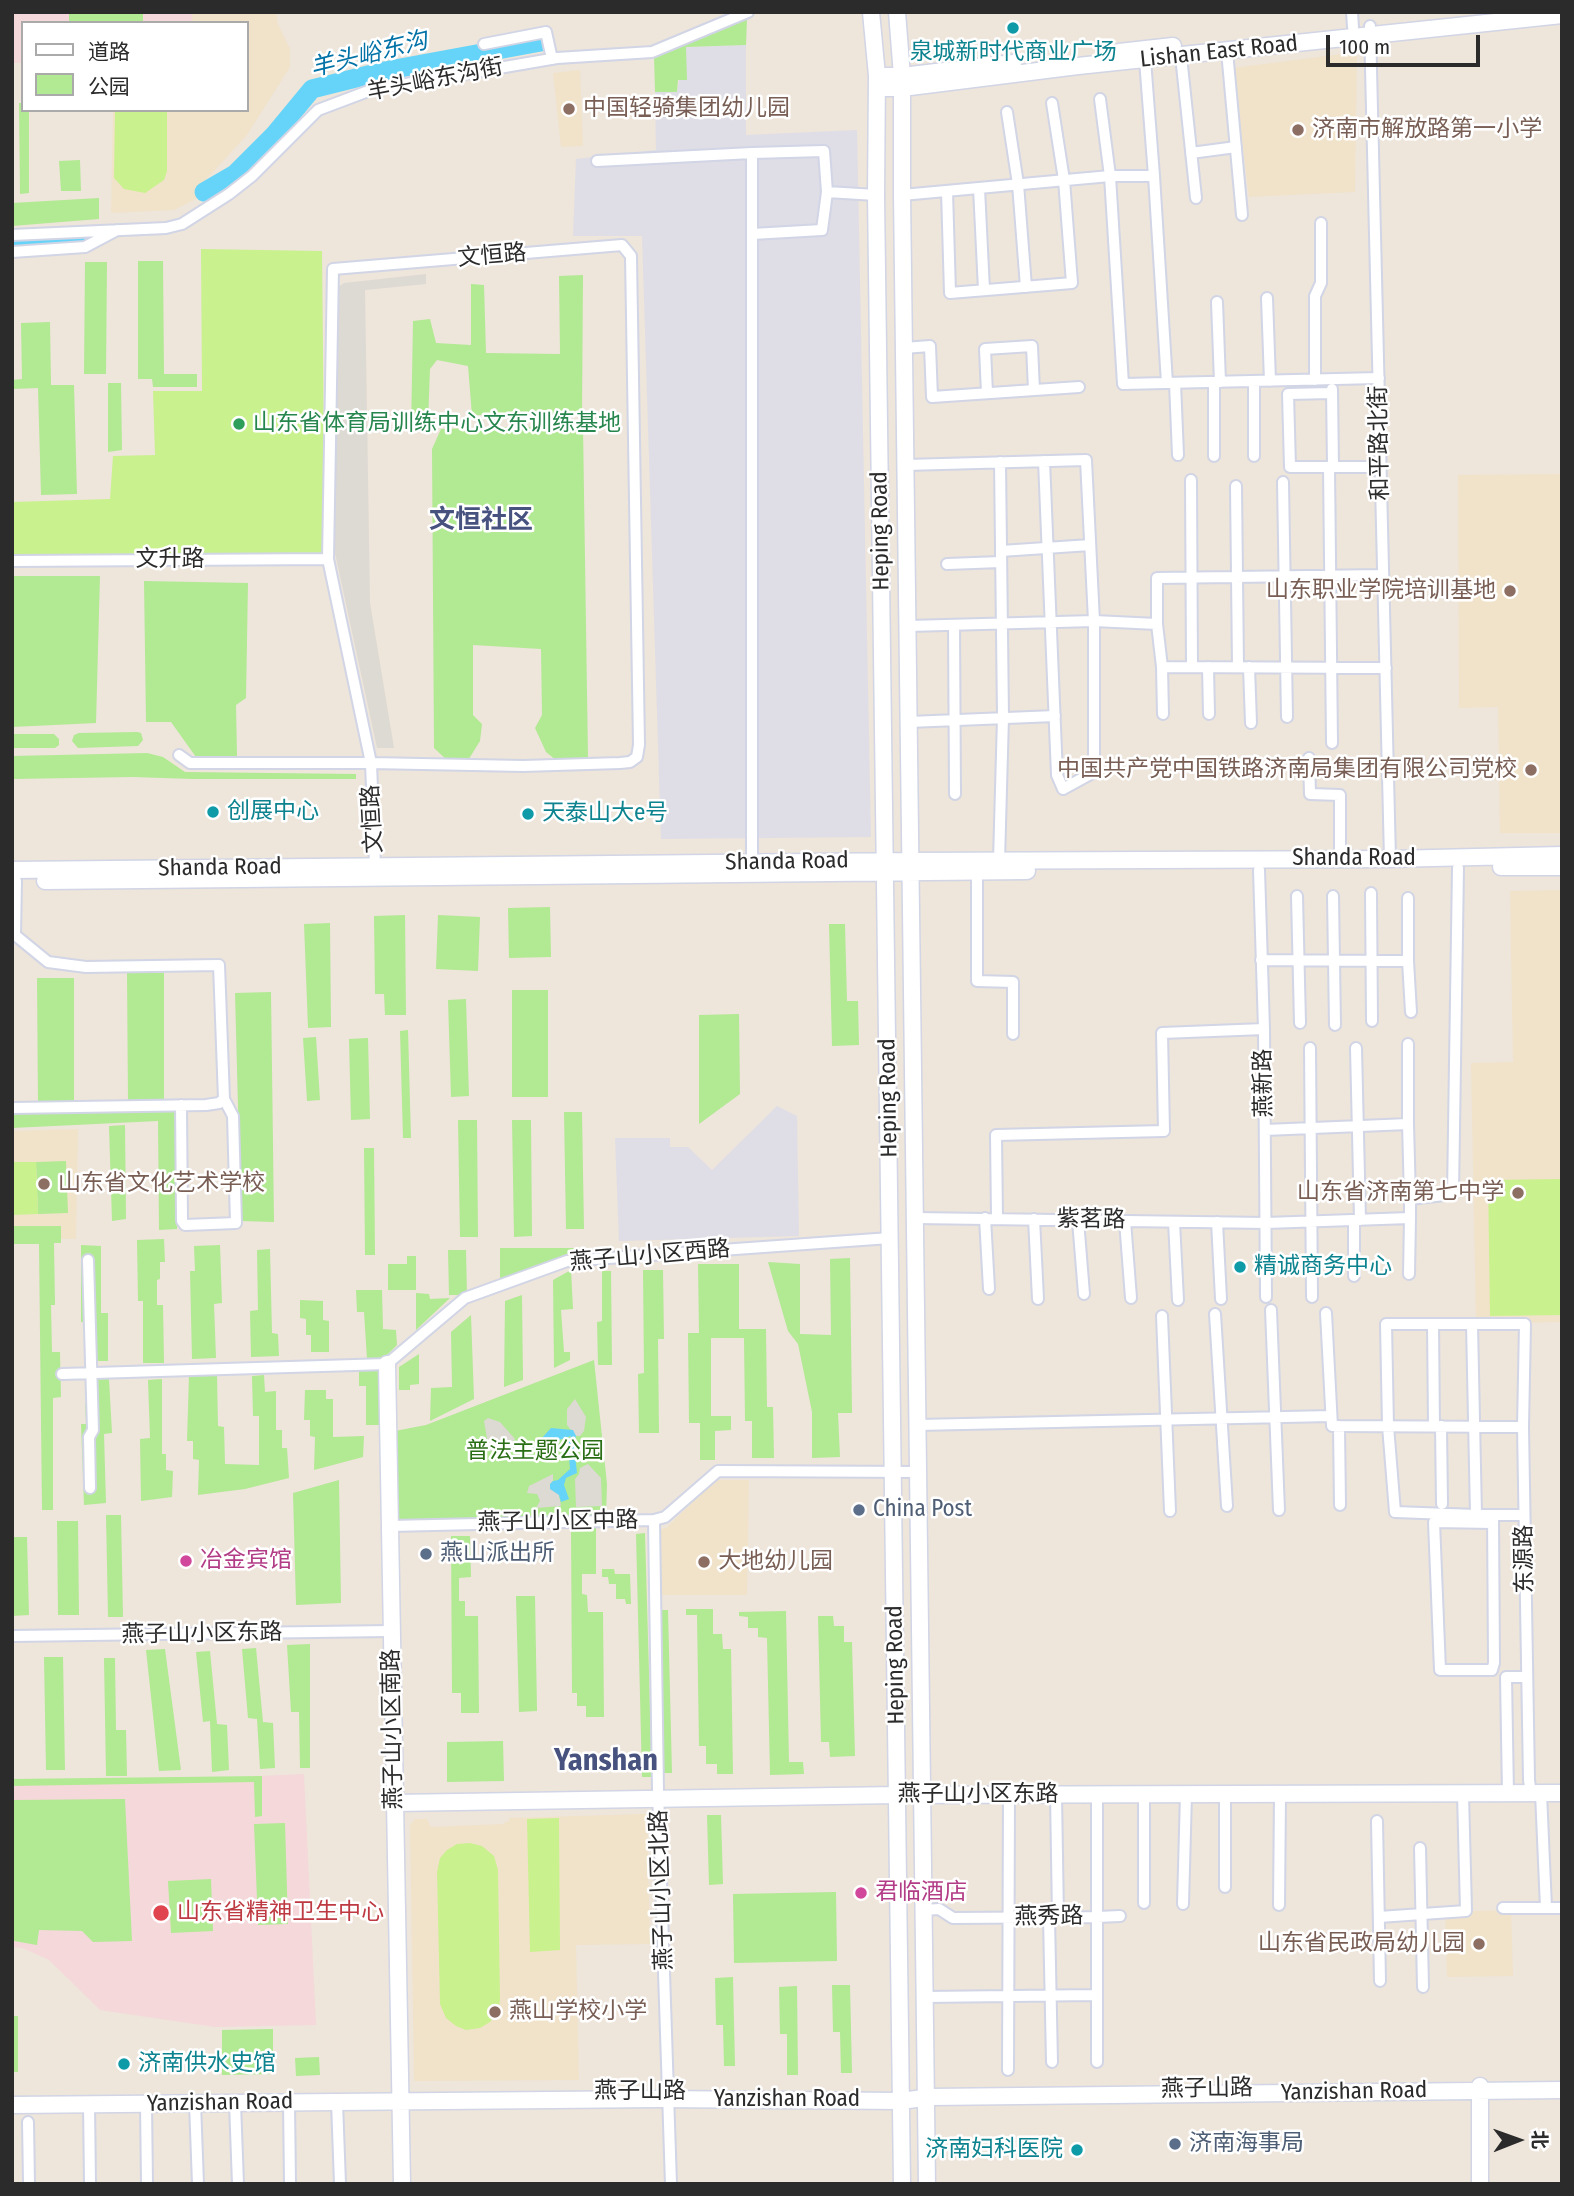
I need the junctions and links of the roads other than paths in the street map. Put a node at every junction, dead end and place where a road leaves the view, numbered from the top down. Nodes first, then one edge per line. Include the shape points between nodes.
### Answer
1 (748, 12) edge
2 (871, 12) edge
3 (897, 12) edge
4 (1499, 12) edge
5 (1562, 15) edge
6 (1352, 20) edge
7 (1370, 31) junction
8 (484, 44) dead end
9 (1227, 51) junction
10 (1181, 56) junction
11 (552, 59) junction
12 (1145, 60) junction
13 (877, 82) junction
14 (902, 82) junction
15 (1100, 99) dead end
16 (1052, 103) dead end
17 (1007, 112) dead end
18 (1236, 147) junction
19 (752, 153) junction
20 (1191, 153) junction
21 (597, 161) dead end
22 (1110, 176) junction
23 (1154, 176) junction
24 (1064, 180) junction
25 (1018, 184) junction
26 (979, 188) junction
27 (947, 191) junction
28 (827, 192) junction
29 (876, 195) junction
30 (902, 195) junction
31 (1196, 198) dead end
32 (1242, 215) dead end
33 (1321, 223) dead end
34 (117, 230) junction
35 (752, 234) junction
36 (12, 235) edge
37 (12, 253) edge
38 (1026, 287) junction
39 (984, 290) junction
40 (1266, 299) dead end
41 (1217, 302) dead end
42 (904, 348) junction
43 (1379, 379) junction
44 (1315, 380) junction
45 (1332, 380) junction
46 (1254, 381) junction
47 (1270, 381) junction
48 (1217, 382) junction
49 (1171, 383) junction
50 (1079, 387) dead end
51 (1034, 390) junction
52 (987, 393) junction
53 (1332, 393) junction
54 (1178, 455) dead end
55 (1214, 456) dead end
56 (1254, 456) dead end
57 (1044, 461) junction
58 (1000, 462) junction
59 (905, 465) junction
60 (1331, 467) junction
61 (1381, 467) junction
62 (1191, 480) dead end
63 (1283, 482) dead end
64 (1236, 486) dead end
65 (1090, 545) junction
66 (1048, 547) junction
67 (1001, 557) junction
68 (328, 559) junction
69 (12, 561) edge
70 (947, 564) dead end
71 (1383, 575) junction
72 (1192, 576) junction
73 (1237, 576) junction
74 (1284, 576) junction
75 (1330, 576) junction
76 (1094, 621) junction
77 (1052, 622) junction
78 (1002, 624) junction
79 (1157, 624) junction
80 (954, 625) junction
81 (908, 626) junction
82 (1162, 667) junction
83 (1192, 667) junction
84 (1208, 667) junction
85 (1244, 667) junction
86 (1286, 668) junction
87 (1331, 668) junction
88 (1386, 668) junction
89 (1163, 714) dead end
90 (1209, 714) dead end
91 (1055, 716) junction
92 (1003, 717) junction
93 (1287, 717) dead end
94 (954, 719) junction
95 (909, 722) junction
96 (1251, 723) dead end
97 (1332, 743) dead end
98 (178, 755) dead end
99 (1309, 758) dead end
100 (371, 763) junction
101 (955, 794) dead end
102 (1562, 855) edge
103 (1390, 859) junction
104 (999, 860) junction
105 (1340, 860) junction
106 (752, 863) junction
107 (375, 866) junction
108 (910, 867) junction
109 (1562, 867) edge
110 (885, 868) junction
111 (1458, 868) junction
112 (1259, 870) junction
113 (977, 872) junction
114 (14, 878) edge
115 (1371, 893) dead end
116 (1297, 896) dead end
117 (1333, 896) dead end
118 (1408, 898) dead end
119 (14, 936) edge
120 (1261, 960) junction
121 (1299, 960) junction
122 (1334, 961) junction
123 (1370, 961) junction
124 (1408, 961) junction
125 (1411, 1012) dead end
126 (1372, 1021) dead end
127 (1300, 1023) dead end
128 (1335, 1025) dead end
129 (1264, 1029) junction
130 (1013, 1034) dead end
131 (1408, 1044) dead end
132 (1310, 1048) dead end
133 (1356, 1048) dead end
134 (224, 1099) junction
135 (181, 1105) junction
136 (12, 1108) edge
137 (1408, 1124) junction
138 (1358, 1126) junction
139 (1311, 1128) junction
140 (1265, 1130) junction
141 (1410, 1199) junction
142 (916, 1218) junction
143 (991, 1218) junction
144 (1410, 1218) junction
145 (1034, 1219) junction
146 (1077, 1220) junction
147 (1125, 1220) junction
148 (1357, 1220) junction
149 (1174, 1222) junction
150 (1217, 1222) junction
151 (1312, 1222) junction
152 (1266, 1223) junction
153 (890, 1238) junction
154 (88, 1260) dead end
155 (1409, 1274) dead end
156 (1354, 1276) dead end
157 (989, 1289) dead end
158 (1084, 1294) dead end
159 (1266, 1297) dead end
160 (1312, 1297) dead end
161 (1131, 1298) dead end
162 (1038, 1299) dead end
163 (1221, 1299) dead end
164 (1178, 1300) dead end
165 (1271, 1310) dead end
166 (1215, 1314) dead end
167 (1326, 1314) dead end
168 (1162, 1315) dead end
169 (1433, 1324) junction
170 (1472, 1324) junction
171 (387, 1364) junction
172 (92, 1373) junction
173 (62, 1374) dead end
174 (1275, 1418) junction
175 (1222, 1419) junction
176 (1168, 1420) junction
177 (1335, 1421) junction
178 (918, 1425) junction
179 (1388, 1426) junction
180 (1438, 1426) junction
181 (1475, 1426) junction
182 (1523, 1427) junction
183 (919, 1472) junction
184 (893, 1473) junction
185 (90, 1488) dead end
186 (1442, 1504) dead end
187 (1340, 1505) dead end
188 (1227, 1506) dead end
189 (1279, 1510) dead end
190 (1170, 1511) dead end
191 (1476, 1515) junction
192 (1524, 1515) junction
193 (1493, 1519) junction
194 (654, 1520) junction
195 (390, 1526) junction
196 (391, 1631) junction
197 (12, 1636) edge
198 (1527, 1677) junction
199 (1536, 1793) junction
200 (1562, 1793) edge
201 (1186, 1794) junction
202 (1280, 1794) junction
203 (1462, 1794) junction
204 (1508, 1794) junction
205 (897, 1795) junction
206 (923, 1795) junction
207 (1009, 1795) junction
208 (1056, 1795) junction
209 (1097, 1795) junction
210 (1144, 1795) junction
211 (1225, 1795) junction
212 (660, 1799) junction
213 (394, 1803) junction
214 (1377, 1821) dead end
215 (1420, 1848) dead end
216 (1225, 1887) dead end
217 (1144, 1902) dead end
218 (1184, 1904) dead end
219 (1279, 1905) dead end
220 (1503, 1908) dead end
221 (1546, 1908) junction
222 (1562, 1909) edge
223 (924, 1910) junction
224 (1422, 1914) junction
225 (1120, 1916) dead end
226 (1097, 1917) junction
227 (1379, 1917) junction
228 (1009, 1918) junction
229 (1054, 1918) junction
230 (1380, 1981) dead end
231 (1423, 1987) dead end
232 (1050, 1995) junction
233 (1096, 1995) junction
234 (925, 1997) junction
235 (1009, 1997) junction
236 (1052, 2062) dead end
237 (1097, 2062) dead end
238 (1008, 2070) dead end
239 (1480, 2088) junction
240 (1562, 2088) edge
241 (669, 2095) junction
242 (926, 2095) junction
243 (12, 2098) edge
244 (399, 2098) junction
245 (901, 2098) junction
246 (289, 2102) junction
247 (337, 2102) junction
248 (195, 2103) junction
249 (236, 2103) junction
250 (89, 2104) junction
251 (146, 2104) junction
252 (12, 2105) edge
253 (28, 2122) dead end
254 (29, 2184) edge
255 (90, 2184) edge
256 (148, 2184) edge
257 (198, 2184) edge
258 (238, 2184) edge
259 (290, 2184) edge
260 (340, 2184) edge
261 (402, 2184) edge
262 (671, 2184) edge
263 (902, 2184) edge
264 (927, 2184) edge
265 (1479, 2184) edge

1 - 11 street, 羊头峪东沟街 via 652,52
2 - 13 main road, Heping Road
3 - 14 main road, Heping Road
4 - 7 main road, Lishan East Road
5 - 7 main road, Lishan East Road
6 - 7 main road, Lishan East Road
6 - 14 main road, Lishan East Road
7 - 9 main road, Lishan East Road
7 - 43 street, 和平路北街
8 - 11 street via 546,32
9 - 10 main road, Lishan East Road
9 - 18 street
10 - 12 main road, Lishan East Road
10 - 20 street
11 - 34 street, 羊头峪东沟街 via 371,90 318,110 252,176 182,223
12 - 14 main road, Lishan East Road
12 - 23 street
13 - 14 main road, Lishan East Road
13 - 29 main road, Heping Road
14 - 30 main road, Heping Road
15 - 22 street
16 - 24 street
17 - 25 street
18 - 20 street
18 - 32 street
19 - 21 street
19 - 28 street via 824,151
19 - 35 street
20 - 31 street
22 - 23 street
22 - 24 street
22 - 49 street via 1123,384
23 - 49 street
24 - 25 street
24 - 38 street via 1072,284
25 - 26 street
25 - 38 street
26 - 27 street
26 - 39 street
27 - 30 street
27 - 39 street via 950,293
28 - 29 street
28 - 35 street via 822,230
29 - 110 main road, Heping Road
30 - 42 main road, Heping Road
33 - 44 street
34 - 36 street, 羊头峪东沟街
34 - 37 street, 羊头峪东沟街 via 85,247
35 - 106 street
38 - 39 street
40 - 47 street
41 - 48 street
42 - 52 street via 930,346 932,397
42 - 59 main road, Heping Road
43 - 45 street
43 - 61 street, 和平路北街
44 - 45 street
44 - 47 street
45 - 53 street
46 - 47 street
46 - 48 street
46 - 56 street
48 - 49 street
48 - 55 street
49 - 54 street
50 - 51 street
51 - 52 street
51 - 52 street via 1032,346 985,349
53 - 60 street
53 - 60 street via 1288,394 1290,467
57 - 58 street
57 - 65 street via 1086,460
57 - 66 street
58 - 59 street
58 - 67 street
59 - 81 main road, Heping Road
60 - 61 street
60 - 75 street
61 - 71 street, 和平路北街
62 - 72 street
63 - 74 street
64 - 73 street
65 - 66 street
65 - 76 street
66 - 67 street
66 - 77 street
67 - 70 street
67 - 78 street
68 - 69 street, 文升路
68 - 100 street, 文恒路
68 - 100 street, 文恒路 via 333,269 622,245 631,256 637,757 630,762 523,766
71 - 75 street
71 - 88 street, 和平路北街
72 - 73 street
72 - 79 street via 1157,578
72 - 83 street
73 - 74 street
73 - 85 street
74 - 75 street
74 - 86 street
75 - 87 street
76 - 77 street
76 - 79 street
76 - 91 street via 1094,772 1063,789
77 - 78 street
77 - 91 street
78 - 80 street
78 - 92 street
79 - 82 street
80 - 81 street
80 - 94 street
81 - 95 main road, Heping Road
82 - 83 street
82 - 89 street
83 - 84 street
84 - 85 street
84 - 90 street
85 - 86 street
85 - 96 street
86 - 87 street
86 - 93 street
87 - 88 street
87 - 97 street
88 - 103 street, 和平路北街
91 - 92 street
92 - 94 street
92 - 104 street
94 - 95 street
94 - 101 street
95 - 108 main road, Heping Road
98 - 100 street via 190,764
99 - 105 street via 1310,794 1340,795
100 - 107 street, 文恒路
102 - 103 main road, Shanda Road
103 - 105 main road, Shanda Road
104 - 105 main road, Shanda Road
104 - 108 main road, Shanda Road
106 - 107 main road, Shanda Road
106 - 110 main road, Shanda Road
107 - 114 main road, Shanda Road
108 - 110 main road, Shanda Road
108 - 113 main road, Shanda Road
108 - 142 main road, Heping Road
109 - 111 main road, Shanda Road
110 - 114 main road, Shanda Road
110 - 153 main road, Heping Road
111 - 112 main road, Shanda Road
111 - 141 street via 1453,1194
112 - 113 main road, Shanda Road
112 - 120 street, 燕新路
113 - 130 street via 977,981 1013,982
114 - 119 street
115 - 123 street
116 - 121 street
117 - 122 street
118 - 124 street
119 - 134 street via 48,962 86,967 219,965
120 - 121 street
120 - 129 street, 燕新路
121 - 122 street
121 - 127 street
122 - 123 street
122 - 128 street
123 - 124 street
123 - 126 street
124 - 125 street
129 - 140 street, 燕新路
129 - 143 street via 1162,1033 1164,1131 996,1135
131 - 137 street
132 - 139 street
133 - 138 street
134 - 135 street
134 - 135 street via 233,1116 236,1223 182,1221
135 - 136 street
137 - 138 street
137 - 141 street
138 - 139 street
138 - 148 street
139 - 140 street
139 - 151 street
140 - 152 street, 燕新路
141 - 144 street
142 - 143 street, 紫茗路
142 - 178 main road, Heping Road
143 - 145 street, 紫茗路
143 - 157 street
144 - 148 street, 紫茗路
144 - 155 street
145 - 146 street, 紫茗路
145 - 162 street
146 - 147 street, 紫茗路
146 - 158 street
147 - 149 street, 紫茗路
147 - 161 street
148 - 151 street, 紫茗路
148 - 156 street
149 - 150 street, 紫茗路
149 - 164 street
150 - 152 street, 紫茗路
150 - 163 street
151 - 152 street, 紫茗路
151 - 160 street
152 - 159 street, 燕新路
153 - 171 street, 燕子山小区西路 via 567,1261 464,1298
153 - 184 main road, Heping Road
154 - 172 street
165 - 174 street
166 - 175 street
167 - 177 street
168 - 176 street
169 - 170 street
169 - 179 street via 1386,1324
169 - 180 street
170 - 181 street
170 - 182 street, 东源路 via 1525,1324
171 - 172 street
171 - 195 main road, 燕子山小区南路
172 - 173 street
172 - 185 street
174 - 175 street
174 - 177 street
174 - 189 street
175 - 176 street
175 - 188 street
176 - 178 street
176 - 190 street
177 - 179 street
177 - 187 street
178 - 183 main road, Heping Road
179 - 180 street
179 - 191 street via 1395,1512
180 - 181 street
180 - 186 street
181 - 182 street
181 - 191 street
182 - 192 street, 东源路
183 - 184 street, 燕子山小区中路
183 - 206 main road, Heping Road
184 - 194 street, 燕子山小区中路 via 718,1471 665,1517
184 - 205 main road, Heping Road
191 - 193 street
192 - 193 street
192 - 198 street, 东源路
193 - 193 street via 1492,1670 1440,1670 1434,1522
194 - 195 street, 燕子山小区中路
194 - 212 street, 燕子山小区北路
195 - 196 main road, 燕子山小区南路
196 - 197 street, 燕子山小区东路
196 - 213 main road, 燕子山小区南路
198 - 199 street, 东源路
198 - 204 street via 1506,1676
199 - 200 main road, 燕子山小区东路
199 - 204 main road, 燕子山小区东路
199 - 221 street, 东源路
201 - 210 main road, 燕子山小区东路
201 - 211 main road, 燕子山小区东路
201 - 218 street
202 - 203 main road, 燕子山小区东路
202 - 211 main road, 燕子山小区东路
202 - 219 street
203 - 204 main road, 燕子山小区东路
203 - 224 street via 1466,1911
205 - 206 main road, 燕子山小区东路
205 - 212 main road, 燕子山小区东路
205 - 245 main road, Heping Road
206 - 207 main road, 燕子山小区东路
206 - 223 main road, Heping Road
207 - 208 main road, 燕子山小区东路
207 - 228 street
208 - 209 main road, 燕子山小区东路
208 - 229 street
209 - 210 main road, 燕子山小区东路
209 - 226 street, 燕秀路
210 - 217 street
211 - 216 street
212 - 213 main road, 燕子山小区东路
212 - 241 street, 燕子山小区北路
213 - 244 main road, 燕子山小区南路
214 - 227 street
215 - 224 street
220 - 221 street
221 - 222 street
223 - 228 street, 燕秀路 via 939,1909 953,1919
223 - 234 main road, Heping Road
224 - 227 street
224 - 231 street
225 - 226 street
226 - 229 street, 燕秀路
226 - 233 street
227 - 230 street
228 - 229 street, 燕秀路
228 - 235 street
229 - 232 street
232 - 233 street
232 - 235 street
232 - 236 street
233 - 237 street
234 - 235 street
234 - 242 main road, Heping Road
235 - 238 street
239 - 240 main road, 燕子山路
239 - 242 main road, 燕子山路
239 - 265 main road
241 - 244 main road, Yanzishan Road
241 - 245 main road, 燕子山路
241 - 262 street, 燕子山小区北路
242 - 245 main road, 燕子山路
242 - 264 main road, Heping Road
243 - 244 main road
244 - 247 main road, Yanzishan Road
244 - 261 main road, 燕子山小区南路
245 - 263 main road, Heping Road
246 - 247 main road, Yanzishan Road
246 - 249 main road, Yanzishan Road
246 - 259 street
247 - 260 street
248 - 249 main road, Yanzishan Road
248 - 251 main road, Yanzishan Road
248 - 257 street
249 - 258 street
250 - 251 main road, Yanzishan Road
250 - 252 main road, Yanzishan Road
250 - 255 street
251 - 256 street
253 - 254 street

